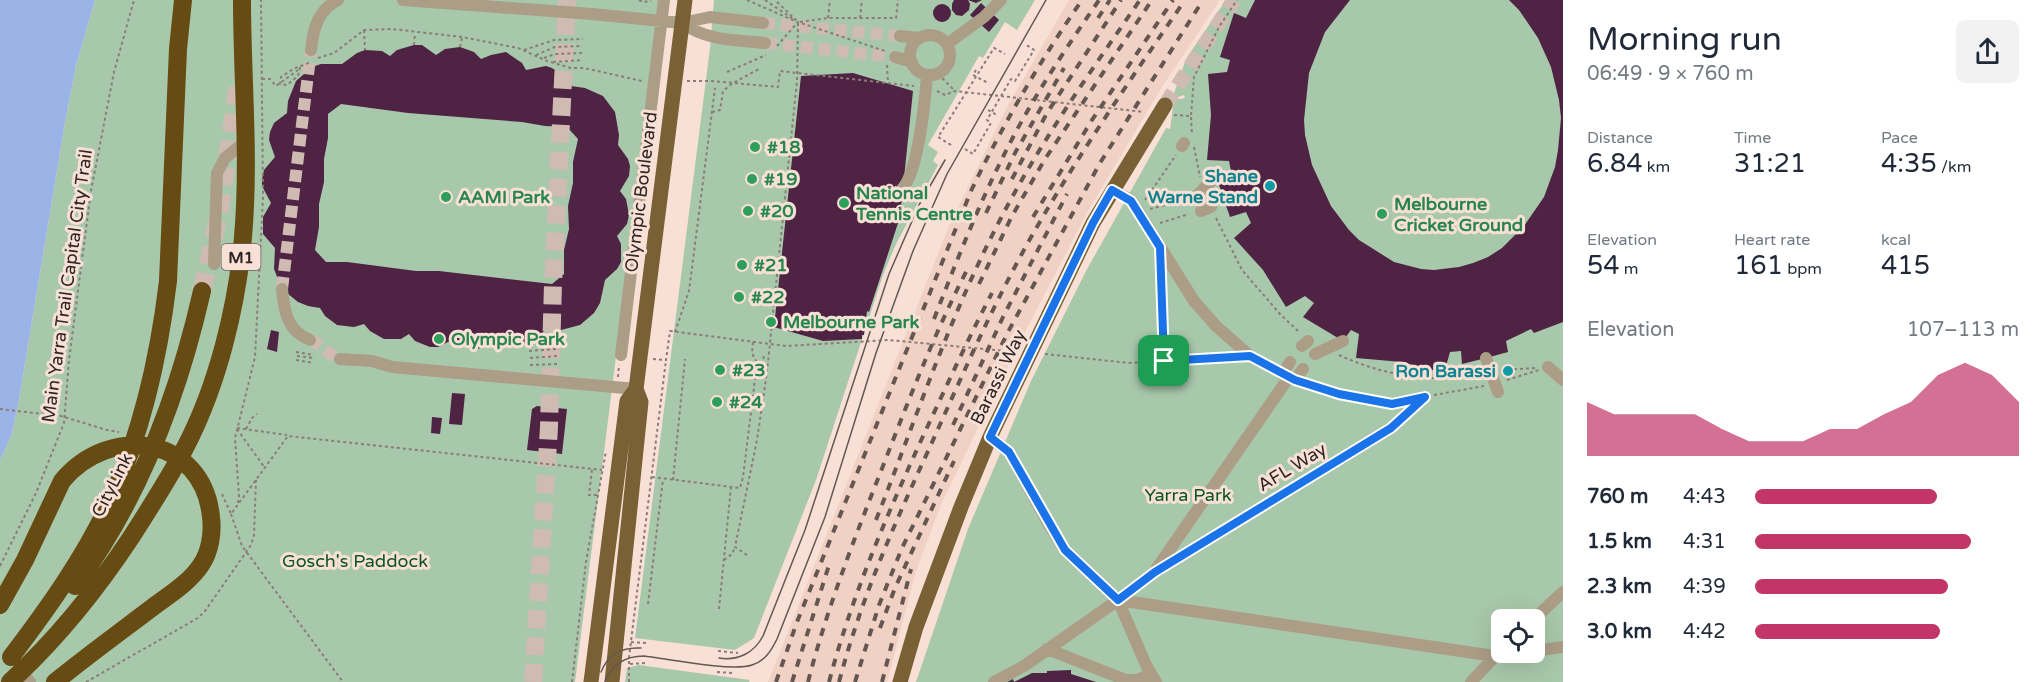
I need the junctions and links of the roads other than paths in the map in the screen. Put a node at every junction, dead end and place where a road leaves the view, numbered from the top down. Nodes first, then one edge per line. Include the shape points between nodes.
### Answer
1 (183, 0) edge
2 (242, 0) edge
3 (338, 0) edge
4 (404, 0) edge
5 (685, 0) edge
6 (1001, 0) edge
7 (657, 1) edge
8 (478, 3) edge
9 (661, 21) junction
10 (682, 23) junction
11 (764, 23) tunnel mouth
12 (900, 36) tunnel mouth
13 (919, 38) junction
14 (765, 43) tunnel mouth
15 (947, 44) junction
16 (315, 54) tunnel mouth
17 (891, 55) tunnel mouth
18 (912, 62) junction
19 (928, 81) junction
20 (1169, 110) tunnel mouth
21 (245, 142) junction
22 (1216, 176) dead end
23 (902, 189) tunnel mouth
24 (1112, 190) junction
25 (1199, 193) road end
26 (214, 264) dead end
27 (282, 289) tunnel mouth
28 (202, 291) tunnel mouth
29 (310, 340) tunnel mouth
30 (1343, 341) dead end
31 (1320, 351) road end
32 (621, 355) dead end
33 (1250, 356) road end
34 (1486, 358) dead end
35 (340, 359) tunnel mouth
36 (1290, 362) dead end
37 (1548, 367) road end
38 (1303, 369) dead end
39 (1289, 377) junction
40 (1563, 380) edge
41 (636, 389) junction
42 (1498, 392) dead end
43 (1425, 397) road end
44 (990, 437) junction
45 (1155, 572) junction
46 (1563, 592) edge
47 (1118, 600) junction
48 (0, 605) edge
49 (1545, 609) edge
50 (1563, 647) edge
51 (1047, 649) junction
52 (1545, 649) edge
53 (1491, 652) edge
54 (1491, 661) edge
55 (14, 672) edge
56 (1154, 678) edge
57 (593, 679) edge
58 (55, 682) edge
59 (612, 682) edge
60 (900, 682) edge
61 (994, 682) edge
62 (1471, 682) edge

1 - 55 highway via 168,281 151,383 124,468 96,529
2 - 21 highway, M1
3 - 16 street via 318,20
4 - 8 street
5 - 10 main road, Olympic Boulevard
6 - 15 street
7 - 9 street
8 - 9 street
9 - 10 street
9 - 32 street
10 - 11 street via 710,17
10 - 14 street via 710,38
10 - 41 main road, Olympic Boulevard
12 - 13 street
13 - 15 street via 937,36
13 - 18 street via 911,47
15 - 19 street via 950,56 945,69
17 - 18 street
18 - 19 street
19 - 23 street via 911,176
20 - 24 main road, Barassi Way
21 - 26 street via 225,158 217,173
21 - 55 highway, M1 via 239,273 225,340 187,444 95,589 64,627
22 - 25 street
24 - 33 street via 1131,201 1194,301
24 - 44 main road, Barassi Way
27 - 29 street via 286,317 296,332
28 - 55 highway, CityLink via 170,408 133,494 83,575
30 - 31 street
34 - 42 street
35 - 41 street
36 - 39 street
37 - 40 street
38 - 39 street
39 - 45 street
41 - 57 main road, Olympic Boulevard via 627,401
41 - 59 main road, Olympic Boulevard via 641,402
43 - 45 street, AFL Way via 1391,428
44 - 47 street via 1009,452 1065,550
44 - 60 main road, Barassi Way via 920,616
45 - 47 street, AFL Way
46 - 49 street
47 - 51 street, AFL Way
47 - 53 street
47 - 56 street
48 - 58 highway via 62,481 94,454 114,446 155,447 188,466 212,492 211,533 197,570
50 - 52 street
51 - 56 street via 1126,680
51 - 61 street, AFL Way
54 - 62 street

